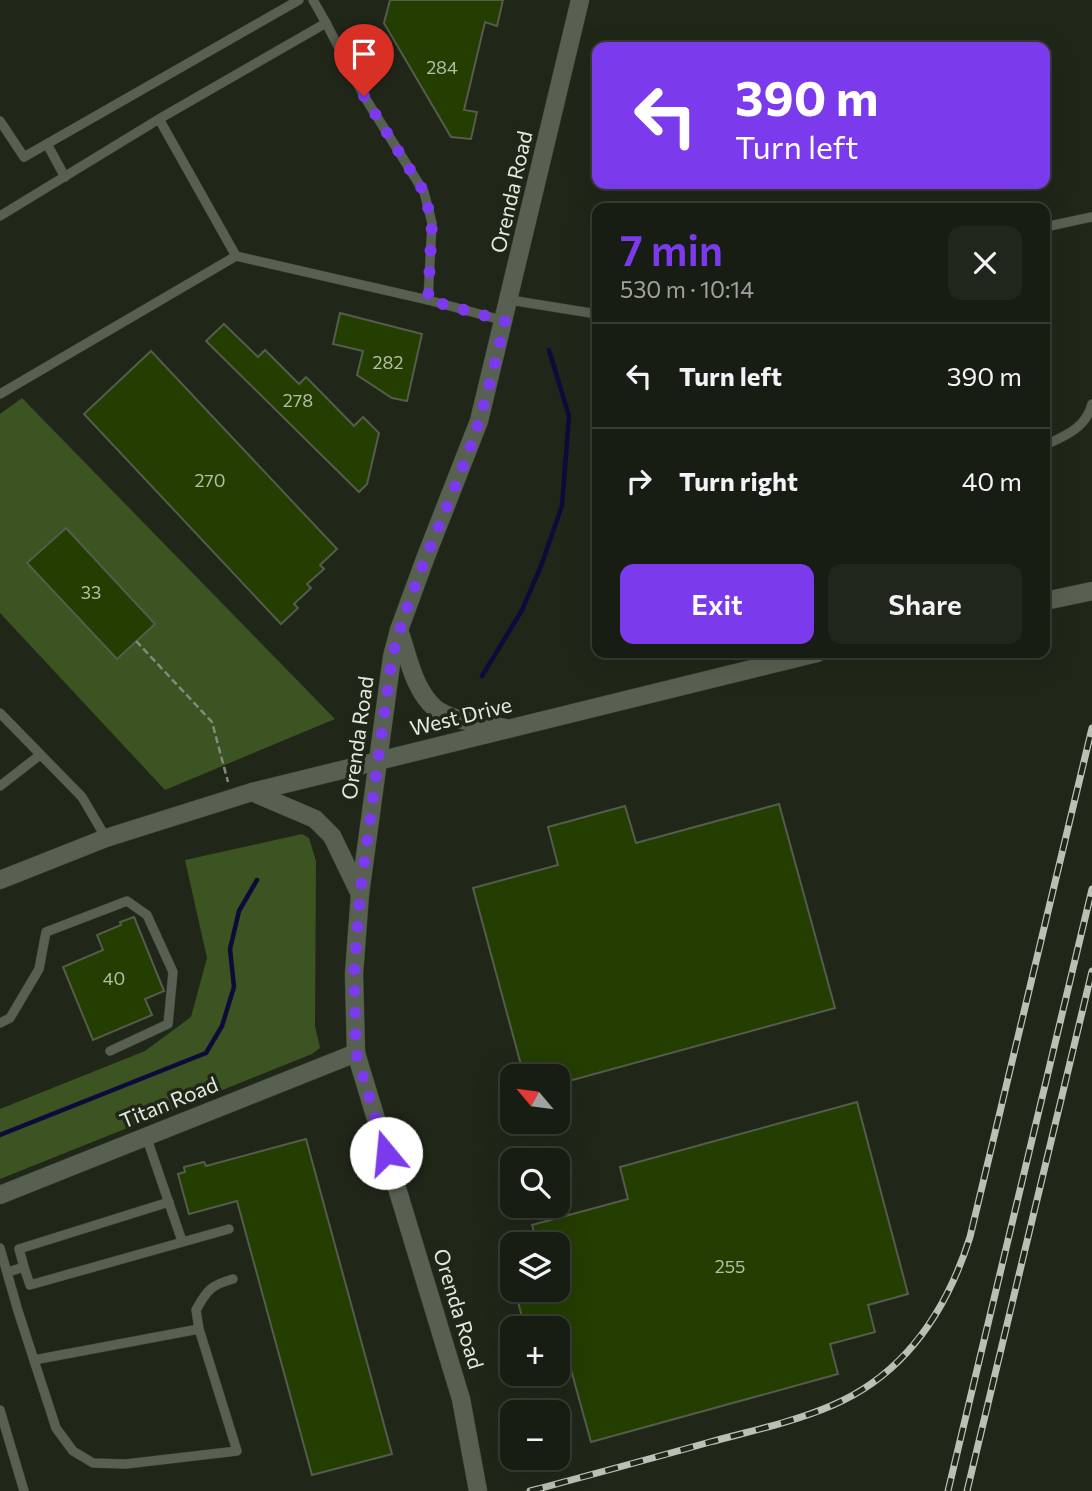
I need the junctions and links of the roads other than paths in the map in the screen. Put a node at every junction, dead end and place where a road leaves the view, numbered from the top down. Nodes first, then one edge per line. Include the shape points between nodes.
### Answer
1 (299, 0) edge
2 (313, 0) edge
3 (580, 0) edge
4 (327, 23) junction
5 (159, 119) junction
6 (0, 121) edge
7 (47, 145) junction
8 (65, 177) junction
9 (0, 216) edge
10 (1092, 217) edge
11 (1050, 226) edge
12 (236, 256) junction
13 (428, 300) junction
14 (510, 300) junction
15 (592, 313) edge
16 (505, 321) junction
17 (0, 394) edge
18 (1092, 404) edge
19 (1050, 443) edge
20 (1092, 591) edge
21 (1050, 600) edge
22 (399, 630) junction
23 (797, 658) edge
24 (0, 713) edge
25 (508, 729) junction
26 (40, 755) junction
27 (378, 761) junction
28 (0, 786) edge
29 (252, 792) junction
30 (106, 838) junction
31 (0, 880) edge
32 (360, 894) junction
33 (0, 1023) edge
34 (110, 1051) dead end
35 (356, 1053) junction
36 (146, 1136) junction
37 (0, 1195) edge
38 (169, 1202) junction
39 (229, 1228) dead end
40 (182, 1241) junction
41 (0, 1248) edge
42 (24, 1267) junction
43 (8, 1272) junction
44 (233, 1279) dead end
45 (199, 1329) junction
46 (34, 1360) junction
47 (0, 1410) edge
48 (24, 1491) edge
49 (478, 1491) edge

1 - 7 lane
2 - 4 lane
3 - 14 street, Orenda Road
4 - 5 lane
4 - 13 lane via 364,96 424,192 432,223
5 - 8 lane
5 - 12 lane
6 - 7 lane via 24,157
7 - 8 lane
8 - 9 lane
10 - 11 lane
12 - 13 lane
12 - 17 lane
13 - 16 lane
14 - 15 lane
14 - 16 street, Orenda Road
16 - 22 street, Orenda Road via 479,421
18 - 19 lane via 1073,433
20 - 21 street
22 - 25 street via 421,691 436,709
22 - 27 street, Orenda Road
23 - 25 street, West Drive
24 - 26 lane
25 - 27 street, West Drive
26 - 28 lane
26 - 30 lane via 82,797
27 - 29 street, West Drive
27 - 32 street, Orenda Road
29 - 30 street, West Drive
29 - 32 street via 315,819 331,836
30 - 31 street, West Drive
32 - 35 street, Orenda Road via 354,974
33 - 34 lane via 10,1017 39,970 46,932 127,901 148,915 173,972 168,1024
35 - 36 street, Titan Road
35 - 49 street, Orenda Road via 461,1399
36 - 37 street, Titan Road
36 - 38 lane
38 - 40 lane
38 - 42 lane via 19,1250
39 - 40 lane
40 - 42 lane via 30,1285
41 - 43 lane
42 - 43 lane
43 - 46 lane
44 - 45 lane via 215,1284 202,1298 195,1310
45 - 46 lane
45 - 46 lane via 237,1451 127,1464 93,1463 73,1451 56,1428
47 - 48 lane

